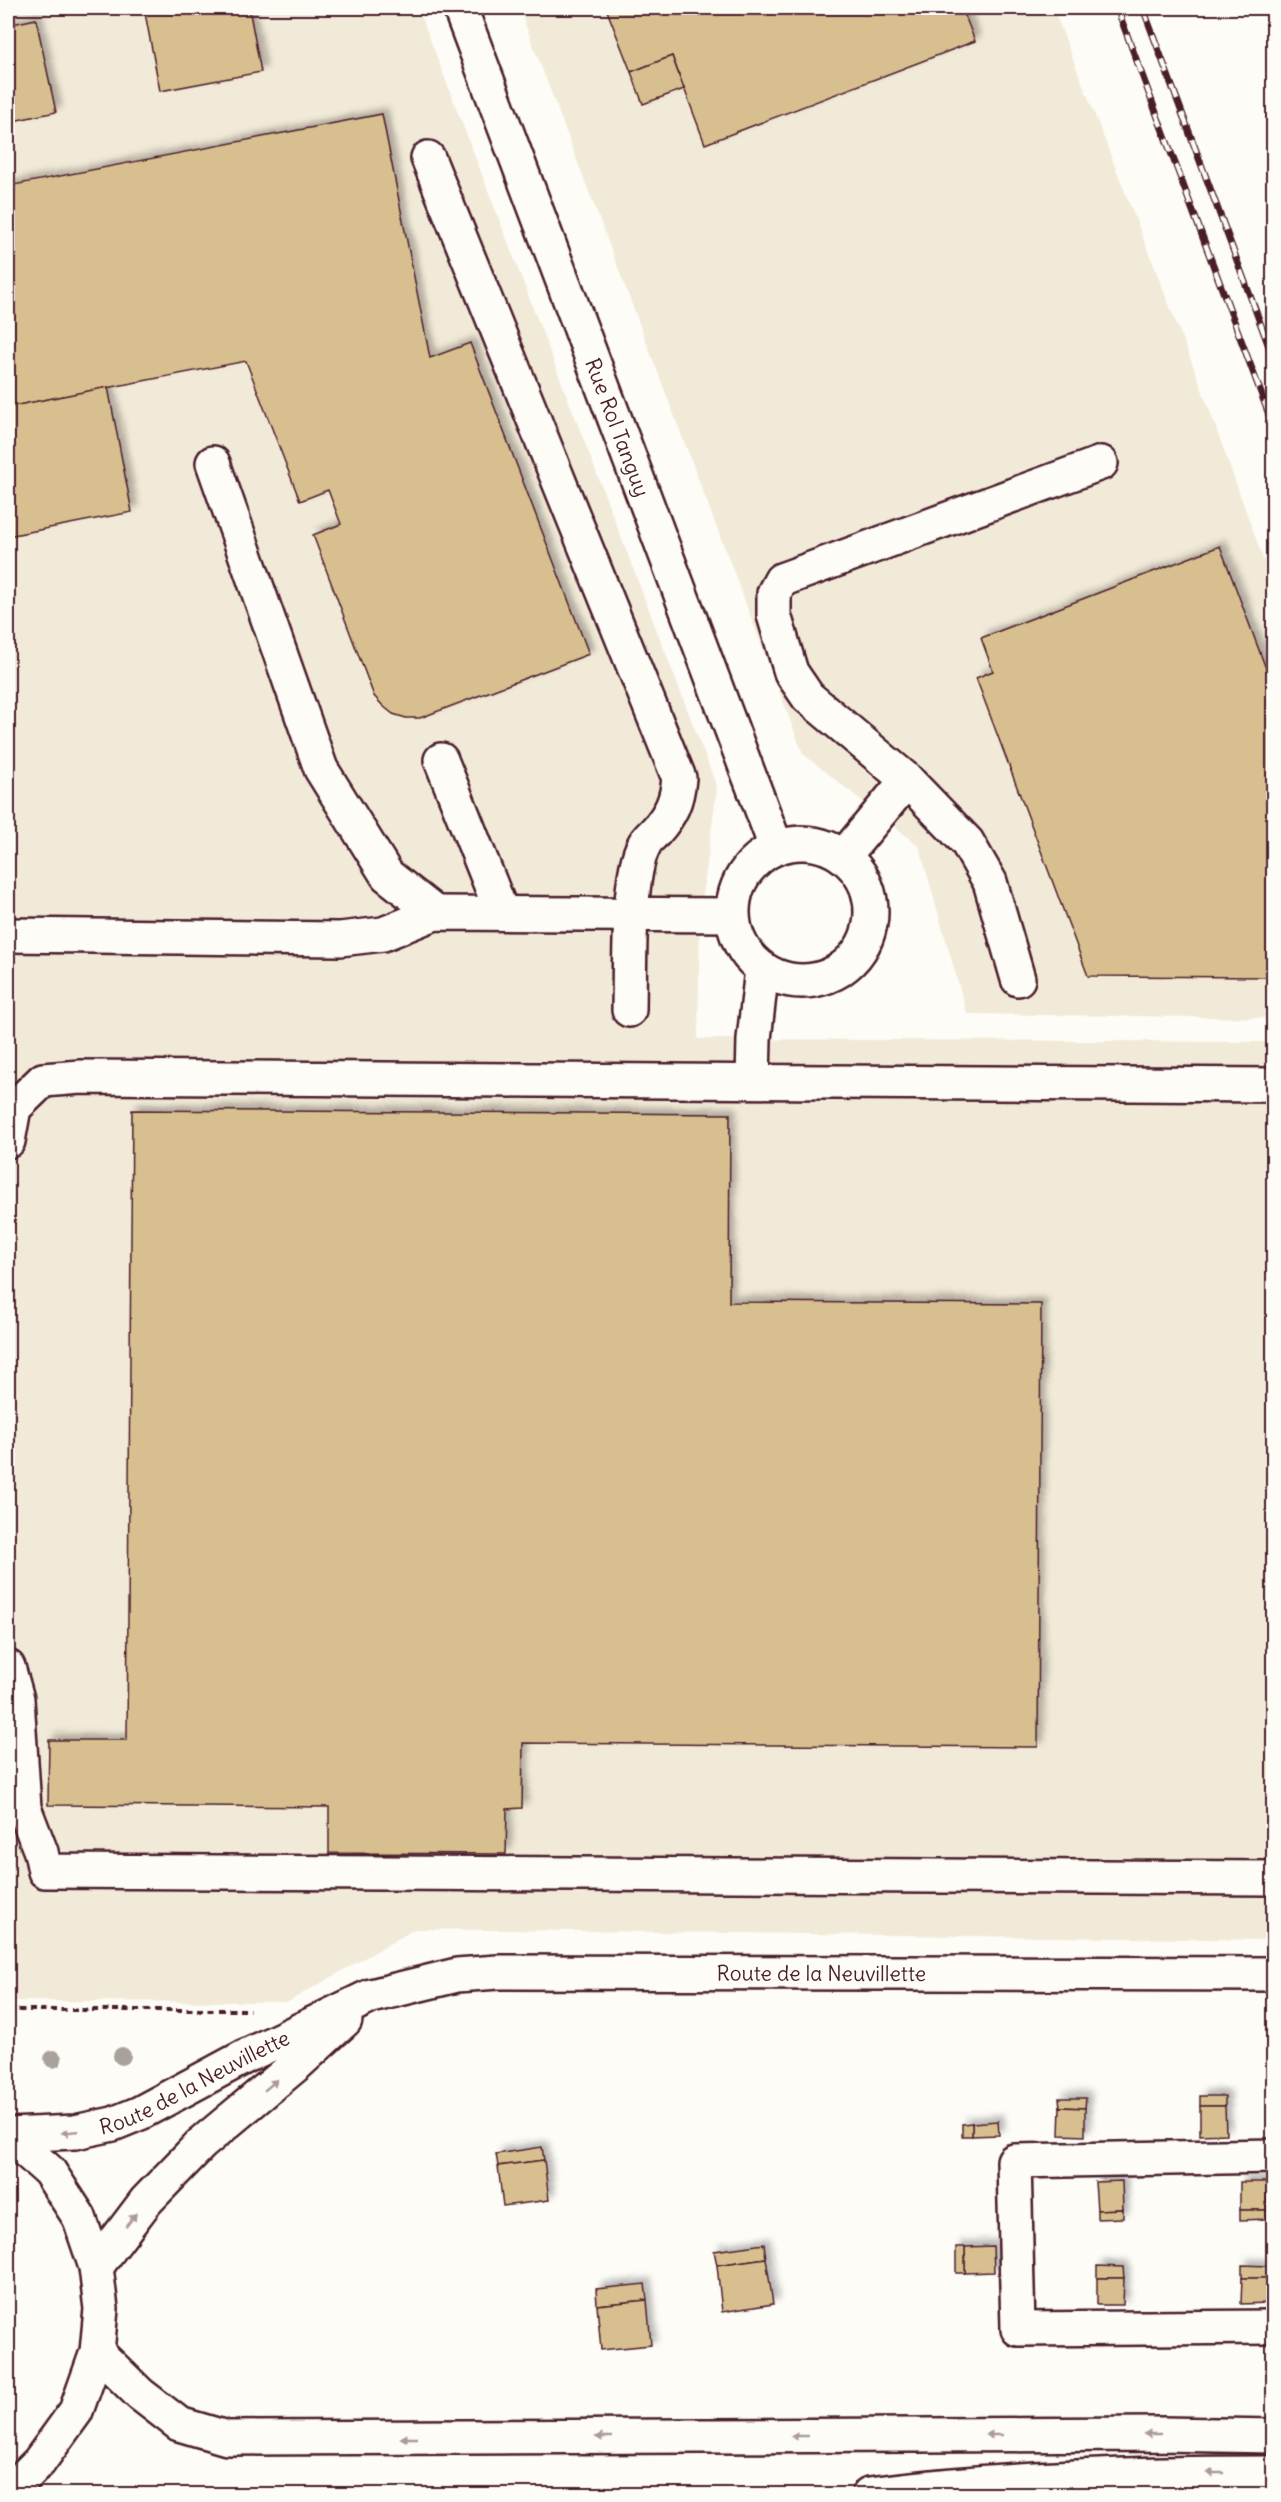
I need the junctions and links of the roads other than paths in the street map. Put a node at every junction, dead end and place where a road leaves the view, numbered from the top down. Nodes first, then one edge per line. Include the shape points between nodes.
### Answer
1 (460, 8) edge
2 (428, 158) dead end
3 (213, 463) dead end
4 (1101, 463) dead end
5 (441, 760) dead end
6 (907, 780) junction
7 (776, 847) junction
8 (844, 856) junction
9 (435, 913) junction
10 (502, 913) junction
11 (632, 914) junction
12 (732, 915) junction
13 (8, 935) edge
14 (762, 969) junction
15 (1018, 979) dead end
16 (629, 1010) dead end
17 (753, 1080) junction
18 (1274, 1085) edge
19 (8, 1141) edge
20 (8, 1667) edge
21 (1274, 1878) edge
22 (1274, 1974) edge
23 (371, 1996) junction
24 (8, 2135) edge
25 (1274, 2156) edge
26 (96, 2267) junction
27 (1274, 2327) edge
28 (97, 2352) junction
29 (1274, 2436) edge
30 (1274, 2473) edge
31 (8, 2488) edge
32 (869, 2494) edge

1 - 7 main road, Rue Rol Tanguy
2 - 11 main road via 679,778 678,796 670,815 644,845 636,870
3 - 9 main road via 321,770 387,875
4 - 6 main road via 781,580 774,593 774,615 791,672 808,697
5 - 10 main road
6 - 8 main road
6 - 15 main road via 967,842 990,882
7 - 8 main road via 799,842 823,845
7 - 12 main road via 757,858 743,874
8 - 14 main road via 860,873 870,896 871,919 864,942 851,961 831,975 808,981 784,979
9 - 10 main road
9 - 13 main road via 383,934 340,939
10 - 11 main road
11 - 12 main road
11 - 16 main road
12 - 14 main road via 736,936
14 - 17 main road
17 - 18 main road
17 - 19 main road via 62,1078 43,1080 14,1108
20 - 21 main road via 17,1699 24,1808 45,1871
22 - 23 main road, Route de la Neuvillette via 498,1972 457,1975
23 -> 24 main road, Route de la Neuvillette via 113,2124 75,2132
26 -> 23 main road, Route de la Neuvillette via 146,2201 201,2144
24 - 26 main road via 49,2172 79,2217
25 - 27 main road via 1014,2161 1018,2329
26 - 28 main road via 101,2309
29 -> 28 main road via 227,2438 179,2424 140,2394
28 - 31 main road via 76,2411 39,2462
30 -> 32 main road via 1127,2474 952,2484

